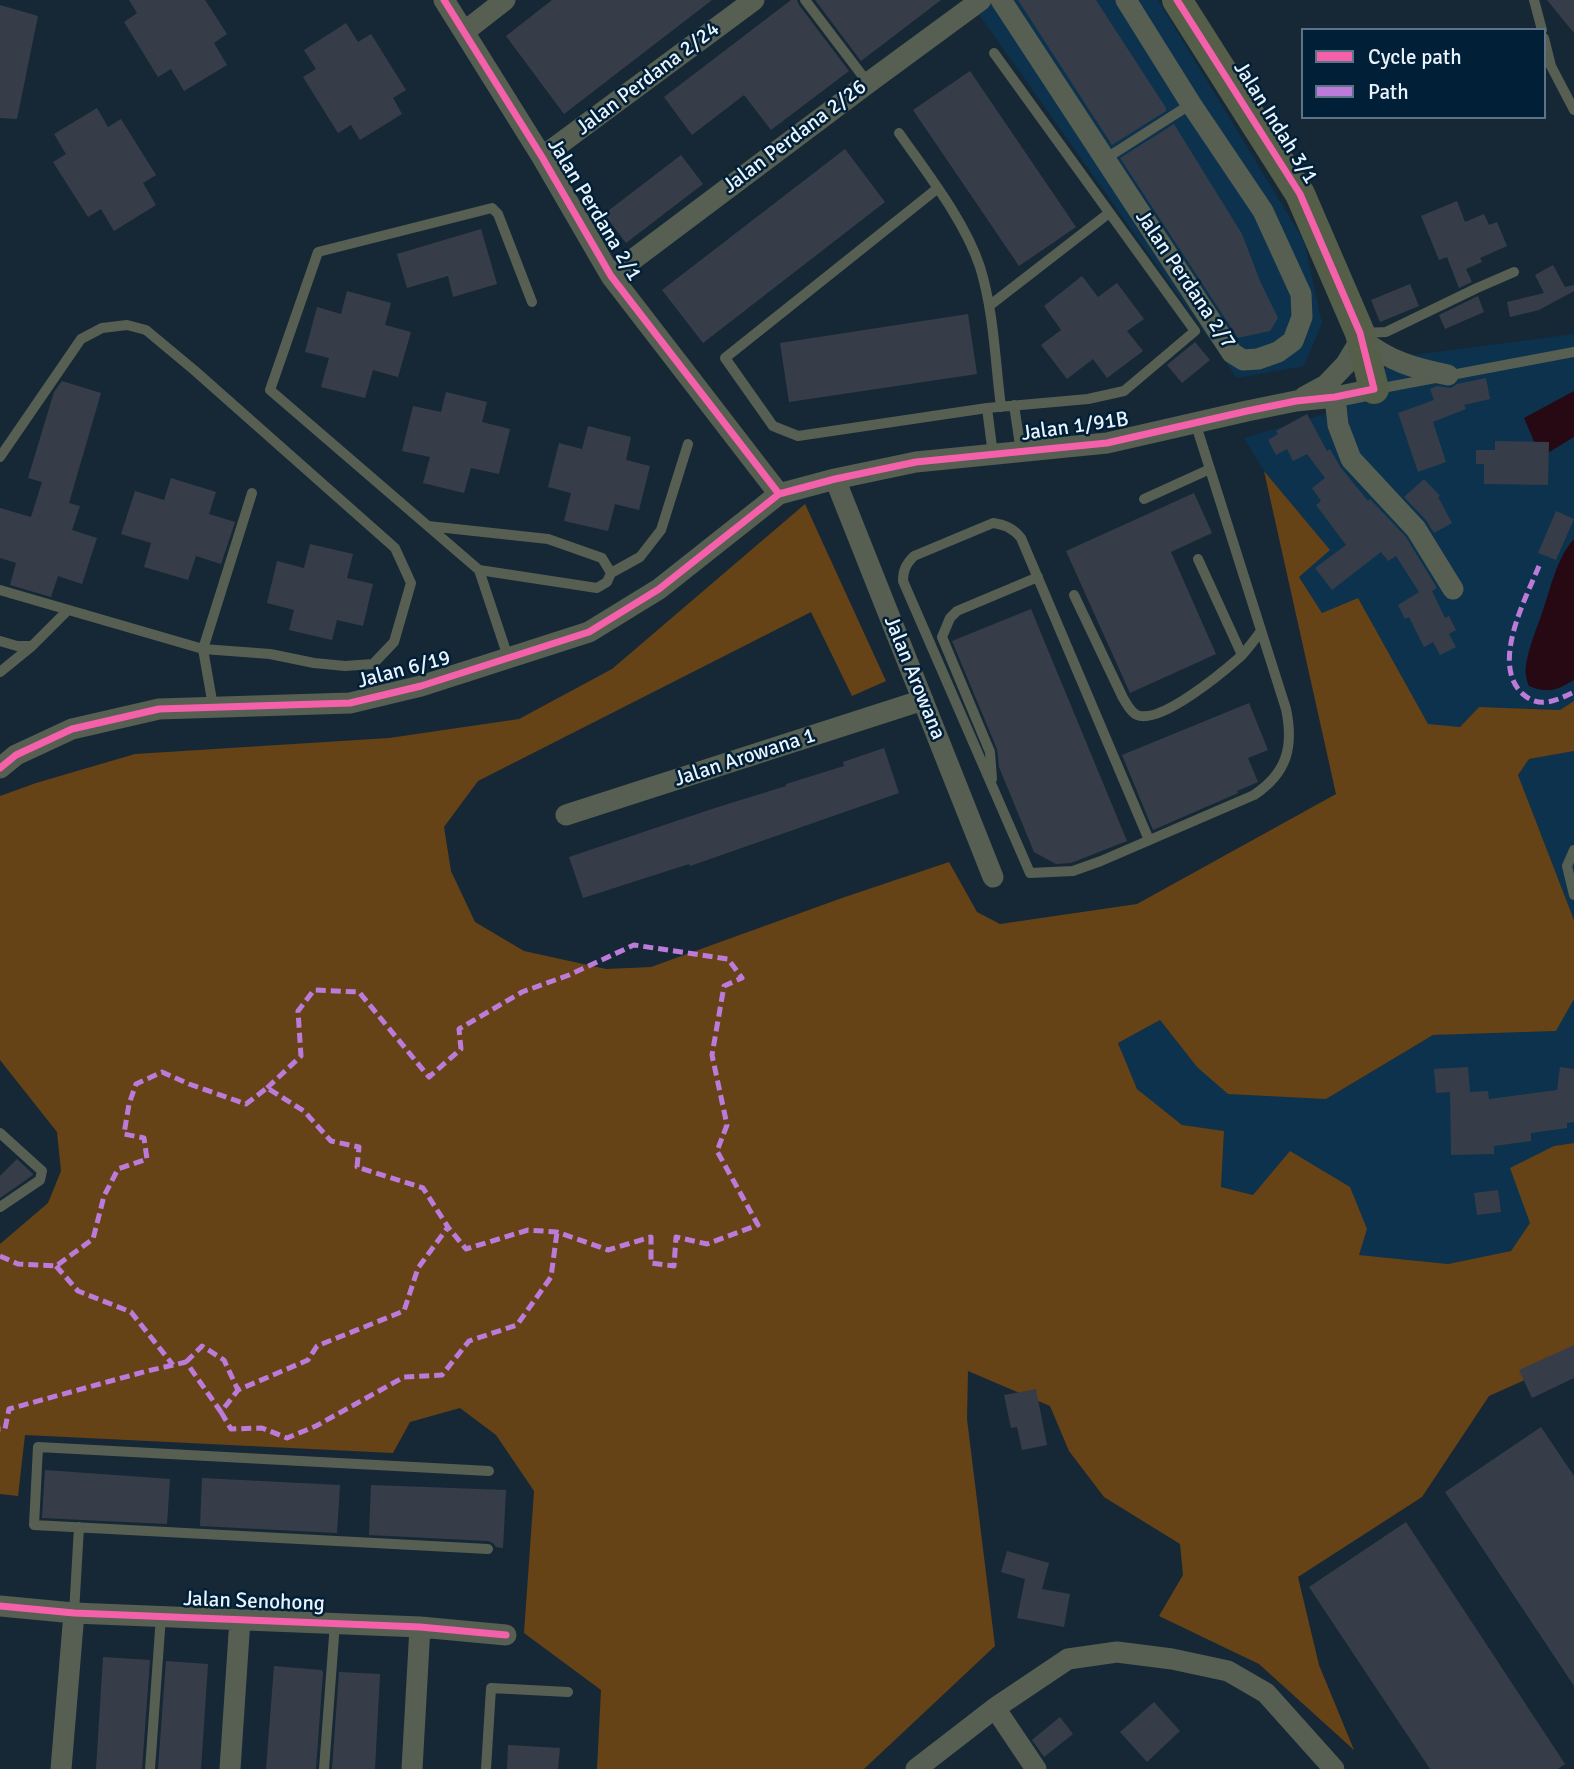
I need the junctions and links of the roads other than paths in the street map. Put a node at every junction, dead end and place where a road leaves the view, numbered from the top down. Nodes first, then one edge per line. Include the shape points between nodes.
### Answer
1 (444, 0) edge
2 (505, 0) edge
3 (754, 0) edge
4 (805, 0) edge
5 (981, 0) edge
6 (1001, 0) edge
7 (1126, 0) edge
8 (1177, 0) edge
9 (1534, 0) edge
10 (1541, 28) edge
11 (464, 32) junction
12 (1546, 46) edge
13 (994, 53) dead end
14 (868, 83) junction
15 (1191, 104) junction
16 (1574, 110) edge
17 (899, 133) dead end
18 (542, 157) junction
19 (1105, 159) junction
20 (938, 188) junction
21 (1110, 213) junction
22 (1514, 272) dead end
23 (611, 276) junction
24 (532, 302) dead end
25 (989, 306) junction
26 (1361, 336) junction
27 (1574, 352) edge
28 (1448, 375) junction
29 (1374, 389) junction
30 (1335, 397) junction
31 (1296, 401) junction
32 (1014, 405) junction
33 (1000, 407) junction
34 (988, 408) junction
35 (1195, 422) junction
36 (688, 444) dead end
37 (1021, 452) junction
38 (993, 455) junction
39 (0, 457) edge
40 (1210, 469) junction
41 (835, 479) junction
42 (252, 493) dead end
43 (779, 494) junction
44 (1144, 499) dead end
45 (428, 526) junction
46 (1198, 559) dead end
47 (479, 570) junction
48 (611, 573) junction
49 (1038, 577) junction
50 (1454, 589) dead end
51 (0, 590) edge
52 (1074, 595) dead end
53 (68, 610) junction
54 (1261, 632) junction
55 (0, 641) edge
56 (32, 646) junction
57 (203, 649) junction
58 (1242, 655) junction
59 (508, 657) junction
60 (0, 672) edge
61 (923, 700) junction
62 (213, 706) junction
63 (0, 768) edge
64 (992, 786) junction
65 (566, 815) dead end
66 (1149, 840) junction
67 (1574, 850) edge
68 (993, 877) dead end
69 (1574, 895) edge
70 (0, 1133) edge
71 (0, 1207) edge
72 (488, 1471) dead end
73 (79, 1527) junction
74 (488, 1549) dead end
75 (0, 1606) edge
76 (75, 1613) junction
77 (161, 1616) junction
78 (240, 1619) junction
79 (335, 1623) junction
80 (420, 1627) junction
81 (506, 1635) dead end
82 (568, 1692) dead end
83 (996, 1708) junction
84 (61, 1769) edge
85 (150, 1769) edge
86 (230, 1769) edge
87 (324, 1769) edge
88 (412, 1769) edge
89 (486, 1769) edge
90 (915, 1769) edge
91 (1037, 1769) edge
92 (1334, 1769) edge

1 - 11 street, Jalan Perdana 2/1
2 - 11 street
3 - 18 street, Jalan Perdana 2/24
4 - 14 lane
5 - 14 street, Jalan Perdana 2/26
6 - 19 street, Jalan Perdana 2/7
7 - 15 street, Jalan Perdana 2/7
8 - 26 street, Jalan Indah 3/1 via 1300,194
9 - 10 lane
11 - 18 street, Jalan Perdana 2/1
12 - 16 lane
13 - 21 lane
14 - 23 street, Jalan Perdana 2/26
15 - 19 lane
15 - 19 street, Jalan Perdana 2/7 via 1263,211 1301,294 1302,317 1293,341 1278,352 1243,360 1232,353
17 - 20 lane
18 - 23 street, Jalan Perdana 2/1
20 - 25 lane via 976,256
20 - 34 lane via 725,358 773,426 798,436
21 - 25 lane
21 - 32 lane via 1195,331 1124,391
22 - 26 lane via 1386,332
23 - 43 street, Jalan Perdana 2/1
24 - 45 lane via 492,208 318,252 270,390
25 - 33 lane
26 - 28 street via 1402,363
26 - 29 street, Jalan Indah 3/1
26 - 31 street via 1346,364 1326,385
27 - 28 lane
28 - 29 lane
29 - 30 street, Jalan 1/91B
30 - 31 street, Jalan 1/91B
30 - 50 street via 1338,425 1352,459 1416,529
31 - 35 street, Jalan 1/91B
32 - 33 lane
32 - 37 lane
33 - 34 lane
34 - 38 lane
35 - 37 street, Jalan 1/91B via 1107,443
35 - 40 lane
36 - 48 lane via 661,530 640,557
37 - 38 street, Jalan 1/91B
38 - 41 street, Jalan 1/91B via 916,462
39 - 57 lane via 80,339 102,328 127,325 146,330 395,548 411,583 394,642 373,664 345,666
40 - 44 lane
40 - 54 lane
41 - 43 street, Jalan 1/91B
41 - 61 street, Jalan Arowana
42 - 57 lane
43 - 59 street, Jalan 6/19 via 659,589 589,632
45 - 47 lane
45 - 48 lane via 548,539 602,558
46 - 58 lane
47 - 48 lane via 597,588
47 - 59 lane
49 - 64 lane via 957,611 942,637 990,752
49 - 64 lane via 1021,538 1004,524 993,523 914,556 903,572
49 - 66 lane
51 - 53 lane
52 - 58 lane via 1123,698 1139,716 1164,710 1197,693
53 - 56 lane
53 - 57 lane
54 - 58 lane
54 - 66 lane via 1290,727 1285,761 1277,775 1254,795
55 - 56 lane
56 - 60 lane
57 - 62 lane
59 - 62 street, Jalan 6/19 via 421,686 350,703
61 - 65 street, Jalan Arowana 1
61 - 68 street, Jalan Arowana
62 - 63 street, Jalan 6/19 via 159,709 72,729 16,755
64 - 66 lane via 1030,873 1073,871
67 - 69 lane via 1567,866
70 - 71 lane via 42,1171 40,1180
72 - 73 lane via 38,1447 34,1525
73 - 74 lane
73 - 76 lane
75 - 76 street, Jalan Senohong
76 - 77 street, Jalan Senohong
76 - 84 street
77 - 78 street, Jalan Senohong
77 - 85 lane
78 - 79 street, Jalan Senohong
78 - 86 street
79 - 80 street, Jalan Senohong
79 - 87 lane
80 - 81 street, Jalan Senohong
80 - 88 street
82 - 89 lane via 491,1688
83 - 90 street
83 - 91 street
83 - 92 street via 1068,1659 1117,1652 1172,1659 1228,1671 1266,1692

